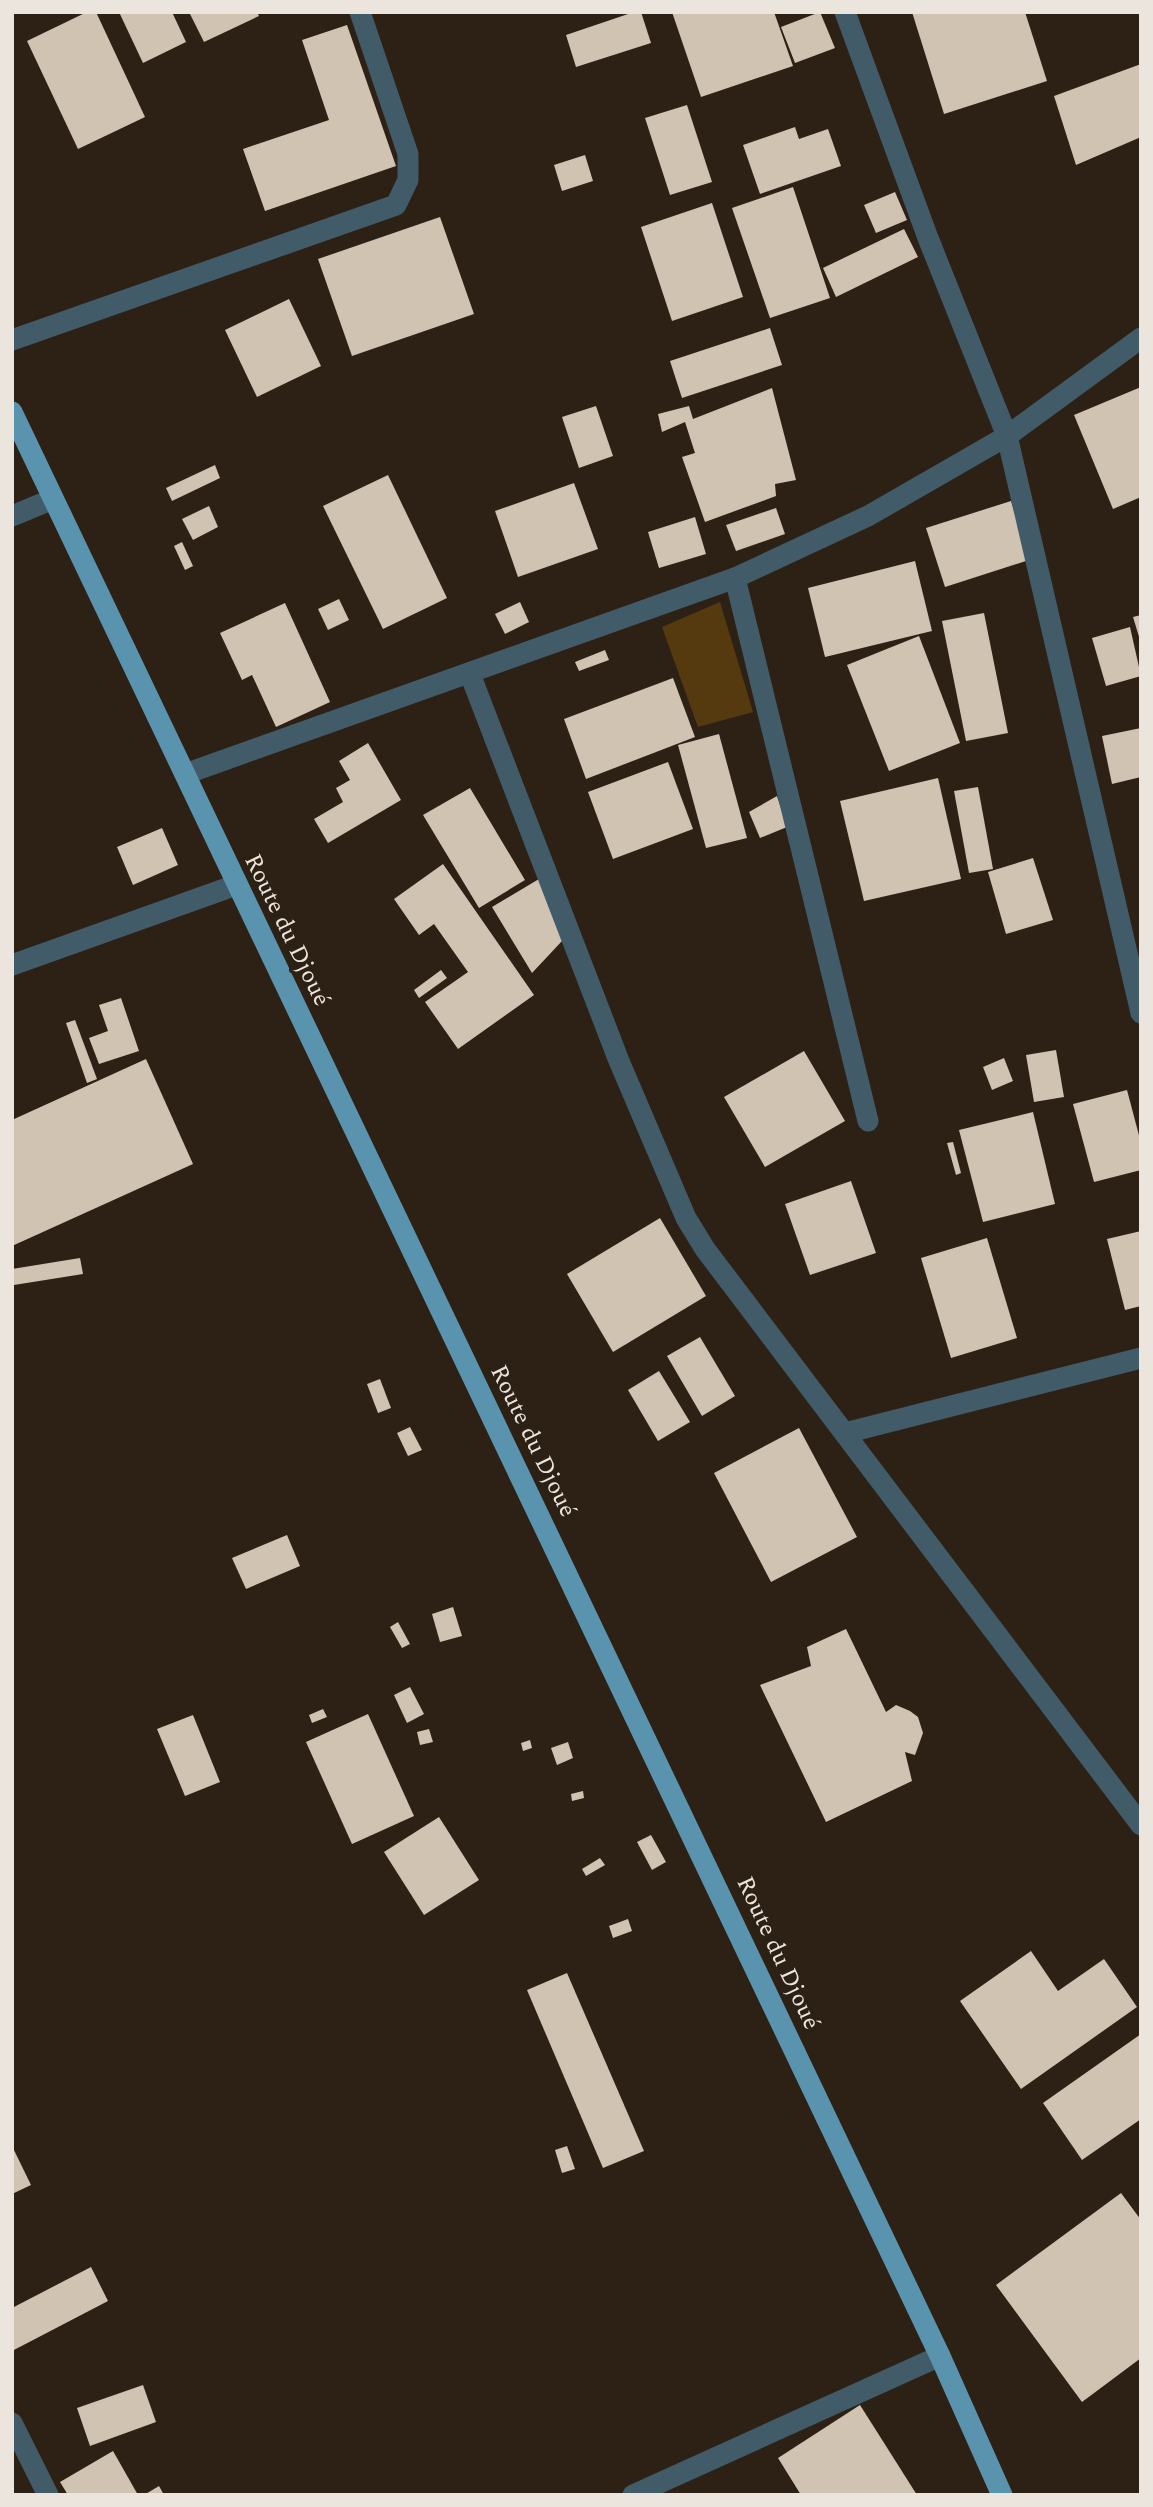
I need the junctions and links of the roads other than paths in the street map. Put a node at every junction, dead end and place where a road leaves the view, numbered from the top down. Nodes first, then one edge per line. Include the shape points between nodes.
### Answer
1 (360, 12) edge
2 (845, 12) edge
3 (1141, 338) edge
4 (12, 340) edge
5 (12, 412) edge
6 (1007, 436) junction
7 (52, 499) junction
8 (12, 516) edge
9 (735, 578) junction
10 (470, 674) junction
11 (185, 774) junction
12 (236, 885) junction
13 (12, 965) edge
14 (1141, 1013) edge
15 (868, 1121) dead end
16 (1141, 1358) edge
17 (845, 1433) junction
18 (1141, 1825) edge
19 (940, 2356) junction
20 (12, 2423) edge
21 (48, 2495) edge
22 (633, 2495) edge
23 (1002, 2495) edge

1 - 4 street via 408,154 408,180 396,205
2 - 6 street
3 - 6 street
5 - 7 main road, Route du Djoué
6 - 9 street via 869,516
6 - 14 street
7 - 8 street
7 - 11 main road, Route du Djoué
9 - 10 street
9 - 15 street
10 - 11 street
10 - 17 street via 619,1061 686,1218
11 - 12 main road, Route du Djoué
12 - 13 street
12 - 19 main road, Route du Djoué
16 - 17 street
17 - 18 street
19 - 22 street
19 - 23 main road, Route du Djoué
20 - 21 street

